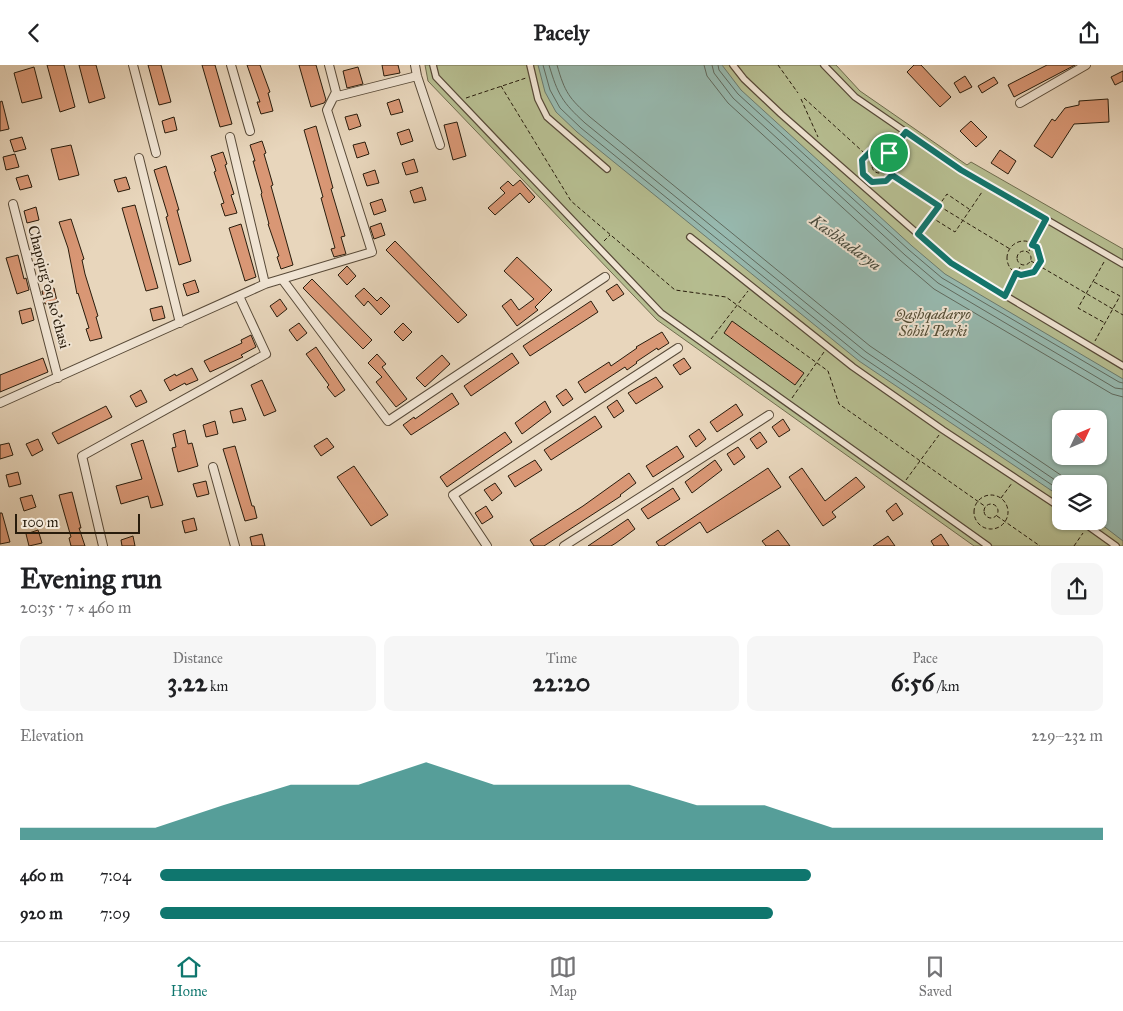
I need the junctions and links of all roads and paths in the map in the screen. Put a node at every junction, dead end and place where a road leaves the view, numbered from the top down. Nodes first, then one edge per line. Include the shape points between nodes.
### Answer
1 (133, 65) edge
2 (231, 65) edge
3 (329, 65) edge
4 (415, 65) edge
5 (434, 65) edge
6 (530, 65) edge
7 (734, 65) edge
8 (778, 65) edge
9 (824, 65) edge
10 (1086, 65) edge
11 (533, 75) junction
12 (417, 76) junction
13 (501, 86) junction
14 (798, 93) dead end
15 (334, 97) junction
16 (804, 98) dead end
17 (801, 99) dead end
18 (458, 100) junction
19 (1020, 103) dead end
20 (250, 131) dead end
21 (906, 132) junction
22 (230, 137) dead end
23 (440, 145) dead end
24 (156, 153) dead end
25 (826, 153) junction
26 (889, 153) junction
27 (866, 155) junction
28 (139, 158) dead end
29 (873, 161) junction
30 (607, 169) dead end
31 (885, 170) junction
32 (892, 175) junction
33 (987, 185) junction
34 (12, 204) dead end
35 (939, 206) junction
36 (970, 210) junction
37 (931, 217) junction
38 (1046, 219) junction
39 (963, 221) junction
40 (918, 234) junction
41 (610, 235) junction
42 (690, 237) dead end
43 (1032, 245) junction
44 (598, 247) junction
45 (1010, 249) junction
46 (1028, 252) junction
47 (1108, 255) junction
48 (1031, 261) junction
49 (1123, 264) edge
50 (1021, 265) junction
51 (1038, 266) junction
52 (1016, 273) junction
53 (606, 277) dead end
54 (282, 279) junction
55 (1093, 281) junction
56 (265, 284) junction
57 (751, 286) junction
58 (1086, 294) junction
59 (239, 296) junction
60 (1005, 296) junction
61 (737, 305) junction
62 (1112, 309) junction
63 (1123, 315) edge
64 (180, 323) junction
65 (1105, 323) junction
66 (706, 345) junction
67 (828, 347) junction
68 (1091, 347) junction
69 (678, 348) dead end
70 (817, 363) junction
71 (1123, 366) edge
72 (58, 378) junction
73 (0, 403) edge
74 (788, 403) junction
75 (769, 415) dead end
76 (943, 430) junction
77 (920, 461) junction
78 (213, 467) dead end
79 (1016, 478) junction
80 (903, 485) junction
81 (1001, 499) junction
82 (978, 502) junction
83 (1052, 502) edge
84 (986, 507) junction
85 (997, 516) junction
86 (1004, 521) junction
87 (1085, 530) edge
88 (1094, 530) edge
89 (103, 546) edge
90 (235, 546) edge
91 (487, 546) edge
92 (564, 546) edge
93 (988, 546) edge
94 (1040, 546) edge
95 (1074, 546) edge
96 (1116, 546) edge

1 - 24 street
2 - 20 street
3 - 15 street via 336,92
4 - 12 street
5 - 18 street via 436,77
6 - 11 street
7 - 25 street via 750,85
8 - 14 path
9 - 21 street via 855,97
10 - 19 street
11 - 13 path
11 - 30 street via 538,99 547,117
12 - 15 street
12 - 23 street
13 - 18 path
13 - 41 path via 571,201
15 - 54 street via 327,110 372,252
16 - 27 path
17 - 25 path
18 - 44 street
21 - 26 path
21 - 33 street
22 - 56 street
25 - 40 street
26 - 27 path via 884,149
26 - 32 path via 894,159 895,172
27 - 29 path
27 - 32 path via 862,160 863,174 872,182 886,181
28 - 64 street
29 - 31 path via 882,158 886,163
29 - 31 path via 872,169 876,173
31 - 32 path
32 - 35 path
33 - 36 path
33 - 38 street
34 - 72 street, Chapqirg'oq ko'chasi
35 - 36 path via 947,194
35 - 37 path
35 - 39 path
36 - 39 path
37 - 39 path via 955,232
37 - 40 path
38 - 43 path
38 - 47 street
39 - 45 path
40 - 60 street via 951,263
41 - 44 path
41 - 61 path via 675,290 726,297
42 - 57 street
43 - 45 path via 1026,241 1013,244
43 - 46 path
43 - 51 path via 1037,247 1041,261
44 - 66 street via 661,313
45 - 52 path via 1006,256 1010,269
46 - 48 path
46 - 50 path via 1018,254
47 - 49 street
47 - 55 path
48 - 50 path via 1029,265
48 - 51 path
50 - 52 path
51 - 52 path via 1034,272
51 - 58 path
52 - 60 path
53 - 54 street via 388,421
54 - 56 street
55 - 58 path
55 - 62 path via 1120,297
56 - 59 street
57 - 61 path
57 - 67 street
58 - 62 path
58 - 65 path via 1078,308
59 - 64 street
59 - 89 street via 266,354 82,455
60 - 68 street
61 - 66 path
61 - 70 path
62 - 63 path
62 - 65 path
64 - 72 street
65 - 68 path
66 - 74 street
67 - 70 path
67 - 76 street
68 - 71 street
69 - 91 street via 453,495
70 - 74 path
70 - 77 path via 828,371 840,404
72 - 73 street
74 - 80 street
75 - 92 street
76 - 77 path
76 - 79 street
77 - 80 path
77 - 82 path
78 - 90 street
79 - 81 path
79 - 83 street
80 - 93 street
81 - 82 path via 996,495 983,496
81 - 86 path via 1006,504 1007,518
82 - 84 path
82 - 86 path via 974,506 975,519 985,528 999,527
84 - 85 path via 994,504 998,508
84 - 85 path via 984,515 989,519
85 - 86 path
86 - 94 path
87 - 95 path
88 - 96 street

